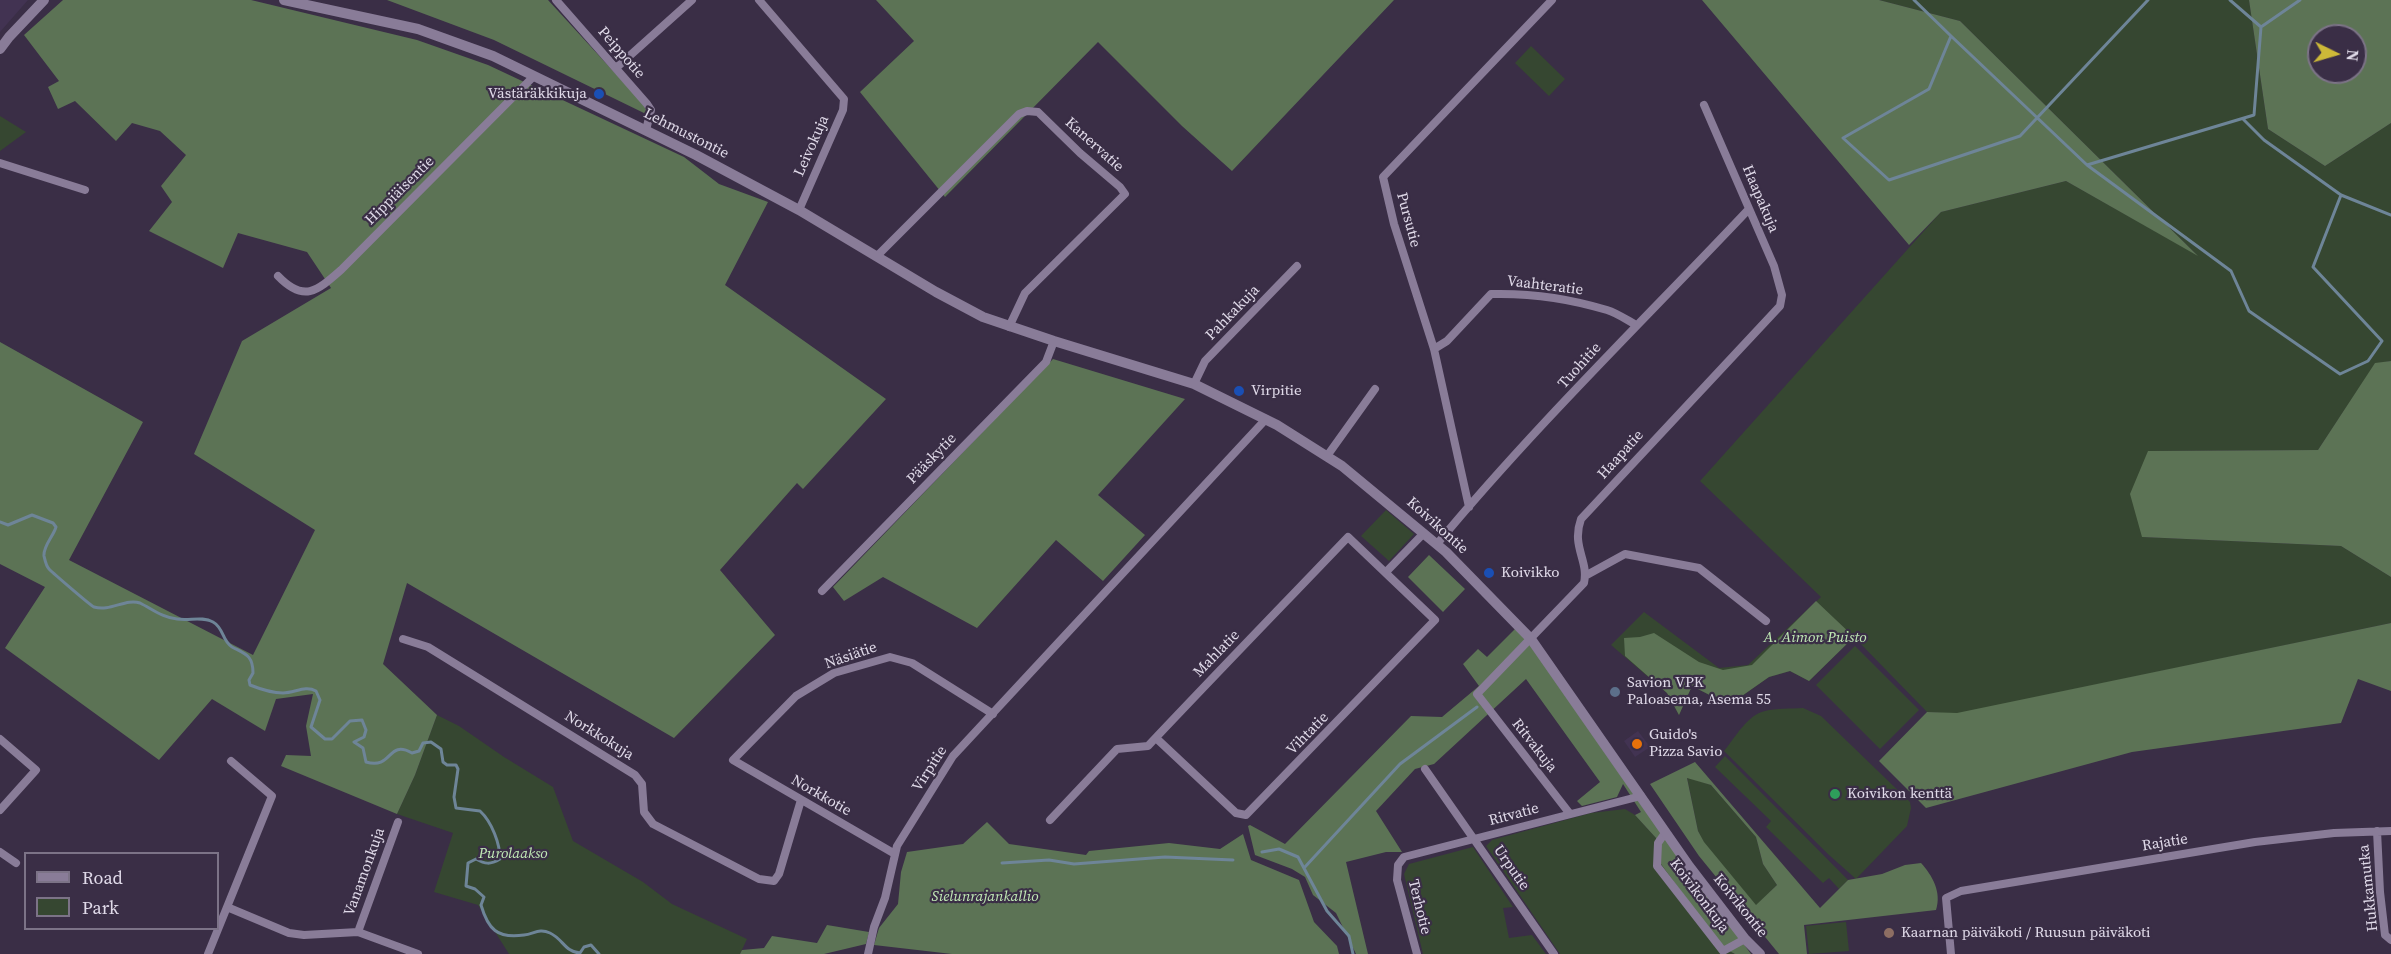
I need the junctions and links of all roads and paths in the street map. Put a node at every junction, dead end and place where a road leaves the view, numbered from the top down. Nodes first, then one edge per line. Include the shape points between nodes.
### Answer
1 (44, 0) edge
2 (284, 0) edge
3 (556, 0) edge
4 (692, 0) edge
5 (759, 0) edge
6 (1552, 0) edge
7 (332, 6) edge
8 (0, 50) edge
9 (616, 68) junction
10 (533, 77) junction
11 (1704, 105) dead end
12 (646, 130) junction
13 (0, 163) edge
14 (85, 190) dead end
15 (799, 210) junction
16 (1748, 210) junction
17 (877, 256) junction
18 (1297, 266) dead end
19 (278, 276) dead end
20 (1779, 306) joint
21 (1636, 325) junction
22 (1009, 327) junction
23 (1054, 341) junction
24 (1434, 349) junction
25 (1194, 384) junction
26 (1375, 390) dead end
27 (1266, 419) junction
28 (1327, 456) junction
29 (1469, 507) junction
30 (1424, 533) junction
31 (1437, 544) junction
32 (1386, 572) junction
33 (1586, 576) junction
34 (1397, 583) joint
35 (822, 591) dead end
36 (1766, 621) dead end
37 (403, 639) dead end
38 (1531, 639) junction
39 (993, 714) junction
40 (1156, 738) junction
41 (0, 739) edge
42 (231, 760) dead end
43 (733, 760) joint
44 (1425, 769) dead end
45 (1641, 795) junction
46 (801, 800) junction
47 (0, 810) edge
48 (1570, 814) junction
49 (1050, 820) dead end
50 (398, 822) dead end
51 (2377, 831) junction
52 (2391, 831) edge
53 (1665, 833) junction
54 (1475, 840) junction
55 (0, 852) edge
56 (895, 854) junction
57 (16, 863) dead end
58 (1398, 866) joint
59 (227, 907) junction
60 (219, 927) edge
61 (218, 930) edge
62 (358, 932) junction
63 (1745, 939) junction
64 (2391, 940) edge
65 (208, 954) edge
66 (418, 954) edge
67 (868, 954) edge
68 (1417, 954) edge
69 (1554, 954) edge
70 (1760, 954) edge
71 (1951, 954) edge

1 - 8 main road
2 - 7 main road, Lehmustontie
3 - 9 street, Peippotie
4 - 9 street
5 - 15 street, Leivokuja via 844,99 843,110
6 - 24 street, Pursutie via 1383,177
7 - 10 main road, Lehmustontie via 418,29 493,56
9 - 12 street, Peippotie via 651,110
10 - 12 main road, Lehmustontie
10 - 19 street, Hippiäisentie via 321,288 294,291
11 - 16 street, Haapakuja
12 - 15 main road, Lehmustontie
13 - 14 street
15 - 17 main road, Lehmustontie
16 - 20 street, Haapakuja via 1774,266 1782,295
16 - 21 street, Tuohitie
17 - 22 main road, Lehmustontie via 936,292
17 - 22 street, Kanervatie via 1019,114 1038,112 1125,194 1025,293
18 - 25 street, Pahkakuja via 1205,362
20 - 33 street, Haapatie via 1581,519 1577,539
21 - 24 street, Vaahteratie via 1584,304 1491,294 1447,341
21 - 29 street, Tuohitie
22 - 23 main road, Lehmustontie
23 - 25 main road, Koivikontie
23 - 35 street, Pääskytie via 1046,362
24 - 29 street, Pursutie
25 - 27 main road, Koivikontie
26 - 28 street
27 - 28 main road, Koivikontie
27 - 39 street, Virpitie
28 - 30 main road, Koivikontie
29 - 31 street, Tuohitie
30 - 31 main road, Koivikontie
30 - 32 street
31 - 38 main road, Koivikontie
32 - 34 street, Mahlatie
32 - 40 street, Mahlatie via 1351,534
33 - 36 street via 1625,554 1699,568
33 - 38 street via 1581,589
34 - 40 street, Vihtatie via 1435,620 1249,813 1236,813
37 - 46 street, Norkkokuja via 428,647 635,775 642,784 644,812 653,824 759,879 774,881 779,874
38 - 45 main road, Koivikontie
38 - 48 street, Ritvakuja via 1477,694
39 - 43 street, Näsiätie via 912,663 890,657 834,673 796,696
39 - 56 street, Virpitie via 953,756
40 - 49 street, Mahlatie via 1148,746 1117,749
41 - 47 street via 36,770
42 - 59 street via 272,796
43 - 46 street, Norkkotie
44 - 54 street, Urputie
45 - 48 street, Ritvatie
45 - 53 main road, Koivikontie
46 - 56 street, Norkkotie
48 - 54 street, Ritvatie
50 - 62 street, Vanamonkuja
51 - 52 street, Rajatie
51 - 64 street, Hukkamutka via 2385,935
51 - 71 street, Rajatie via 2334,832 2219,848 1973,889 1946,897
53 - 63 main road, Koivikontie
53 - 63 street, Koivikonkuja via 1658,843 1657,866 1723,951
54 - 58 street, Ritvatie via 1404,857
54 - 69 street, Urputie
55 - 57 street
56 - 67 street, Virpitie
58 - 68 street, Terhotie via 1397,880
59 - 60 street
59 - 62 street via 289,933
61 - 65 street
62 - 66 street
63 - 70 main road, Koivikontie

